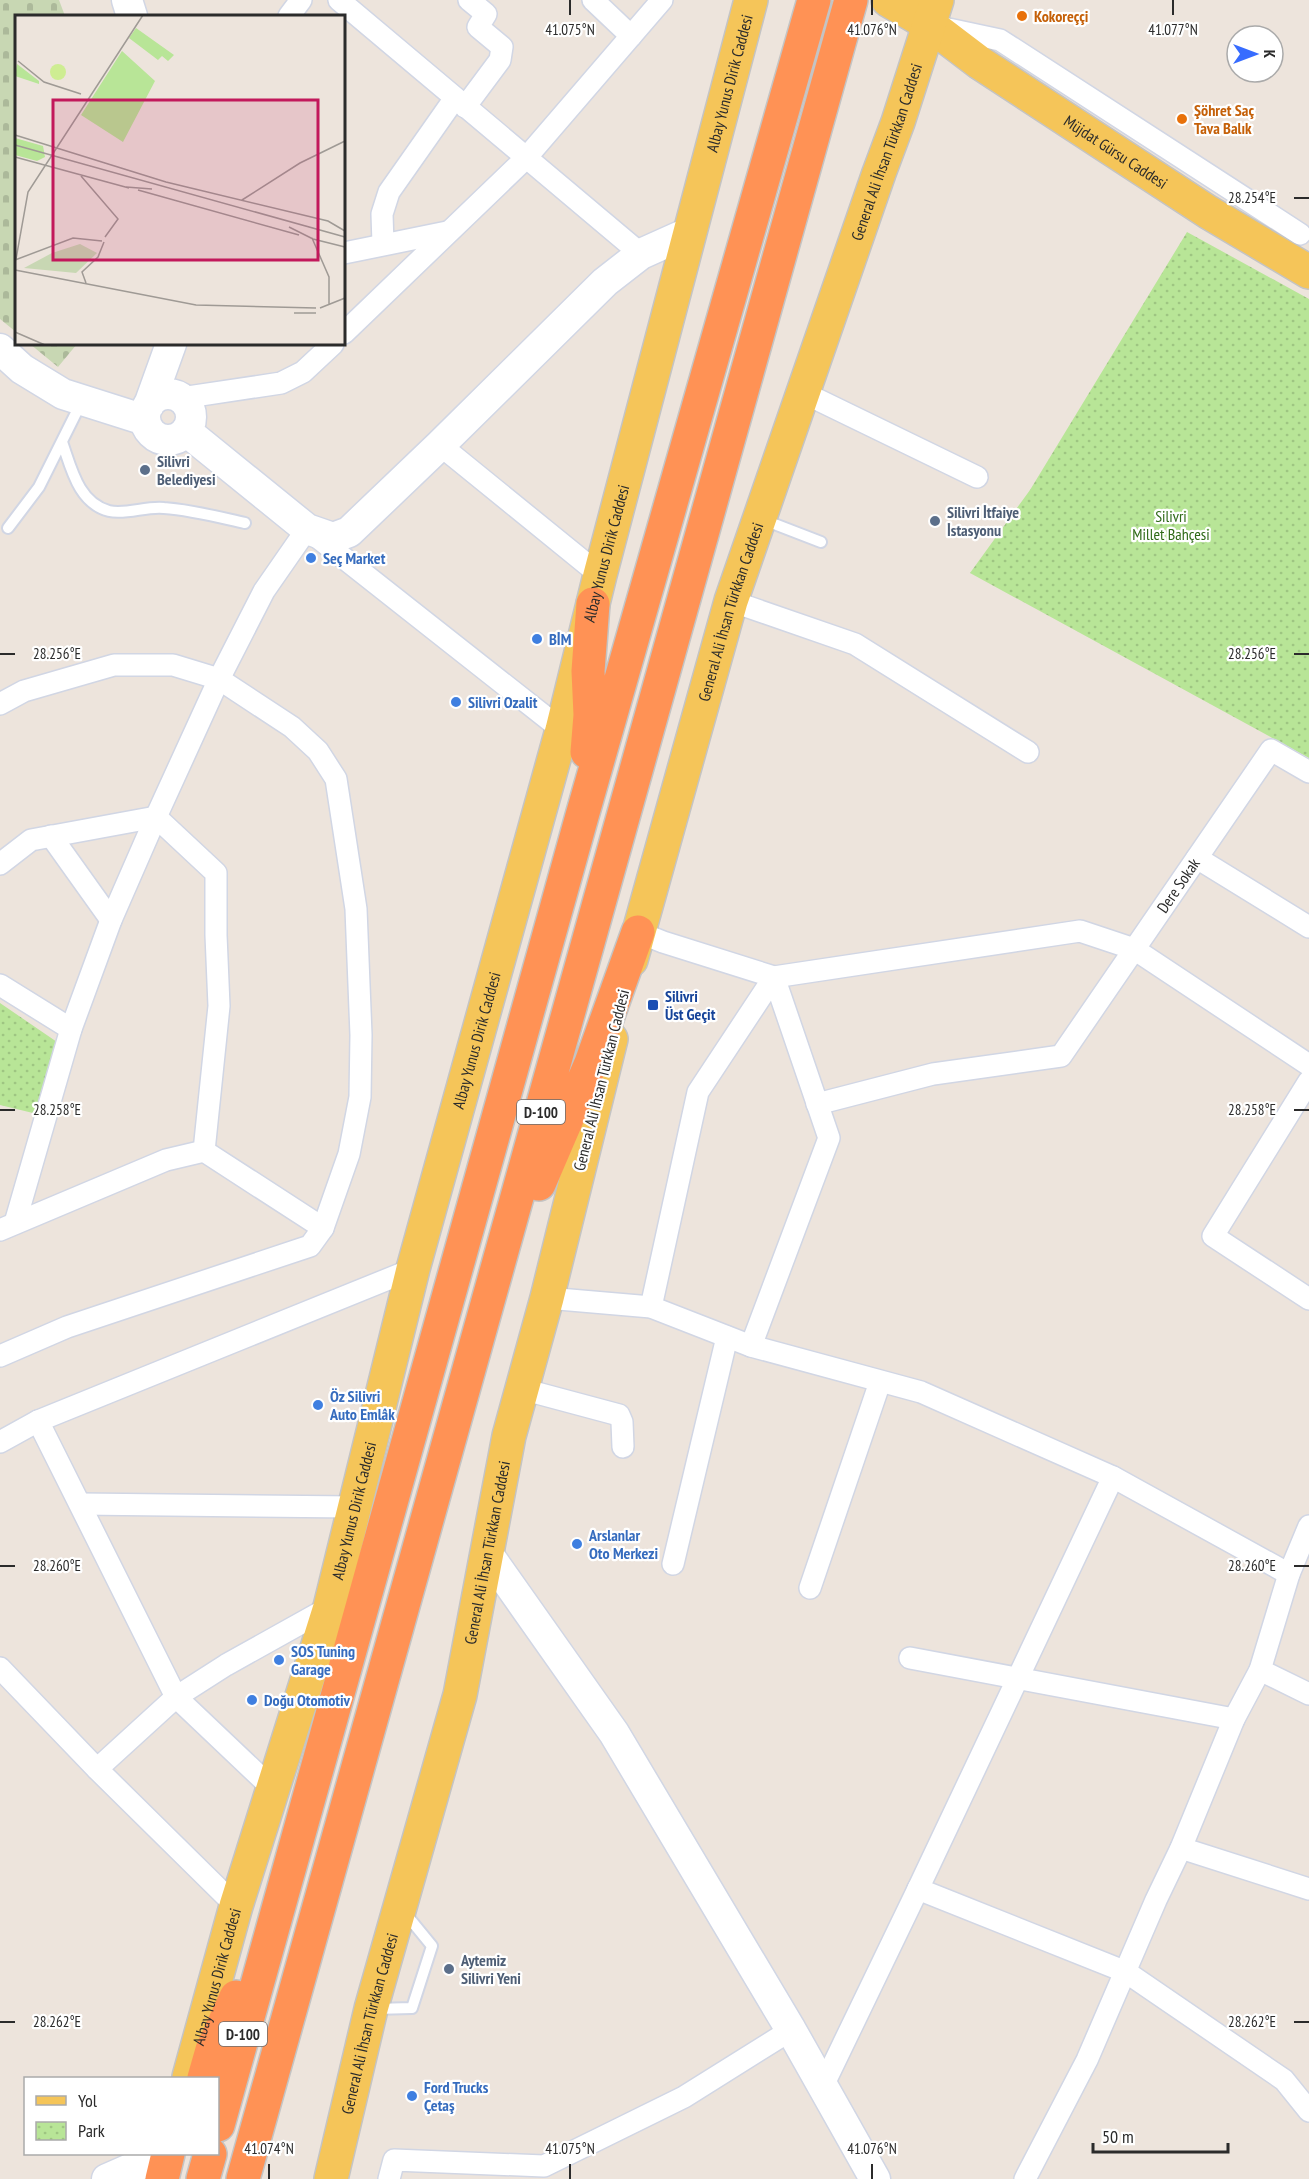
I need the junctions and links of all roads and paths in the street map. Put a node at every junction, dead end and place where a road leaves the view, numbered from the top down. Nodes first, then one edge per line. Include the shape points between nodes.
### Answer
1 (127, 0) edge
2 (301, 0) edge
3 (339, 0) edge
4 (469, 0) edge
5 (593, 0) edge
6 (662, 0) edge
7 (770, 0) edge
8 (814, 0) edge
9 (852, 0) edge
10 (888, 0) edge
11 (748, 12) edge
12 (933, 12) edge
13 (132, 15) edge
14 (291, 15) edge
15 (631, 36) junction
16 (910, 85) junction
17 (460, 102) junction
18 (526, 158) junction
19 (447, 232) junction
20 (690, 232) junction
21 (1300, 234) dead end
22 (383, 244) junction
23 (345, 253) edge
24 (641, 254) junction
25 (1309, 272) edge
26 (345, 332) edge
27 (172, 345) edge
28 (172, 345) edge
29 (332, 345) edge
30 (0, 349) edge
31 (804, 393) junction
32 (181, 398) junction
33 (82, 401) junction
34 (147, 412) junction
35 (186, 431) junction
36 (62, 442) junction
37 (440, 445) junction
38 (977, 477) dead end
39 (761, 518) junction
40 (246, 523) dead end
41 (8, 528) dead end
42 (307, 529) junction
43 (821, 542) dead end
44 (597, 590) junction
45 (731, 601) junction
46 (219, 679) junction
47 (0, 704) edge
48 (562, 730) junction
49 (1028, 752) dead end
50 (1309, 772) edge
51 (582, 816) junction
52 (156, 817) junction
53 (51, 836) junction
54 (1197, 858) junction
55 (0, 864) edge
56 (111, 920) junction
57 (1309, 927) edge
58 (638, 932) junction
59 (1134, 949) junction
60 (774, 976) junction
61 (0, 985) edge
62 (71, 1029) junction
63 (1309, 1065) edge
64 (1309, 1081) edge
65 (817, 1104) junction
66 (204, 1151) junction
67 (8, 1227) edge
68 (323, 1228) junction
69 (413, 1269) junction
70 (494, 1281) junction
71 (547, 1298) junction
72 (1309, 1299) edge
73 (651, 1307) junction
74 (727, 1337) junction
75 (751, 1346) junction
76 (0, 1356) edge
77 (880, 1382) junction
78 (522, 1389) junction
79 (38, 1421) junction
80 (0, 1442) edge
81 (623, 1446) dead end
82 (1113, 1477) junction
83 (80, 1504) junction
84 (354, 1507) junction
85 (1309, 1526) edge
86 (487, 1553) junction
87 (672, 1564) dead end
88 (1289, 1574) junction
89 (810, 1588) dead end
90 (330, 1607) junction
91 (910, 1658) dead end
92 (0, 1668) edge
93 (1260, 1670) junction
94 (1018, 1679) junction
95 (1309, 1694) edge
96 (176, 1697) junction
97 (1234, 1719) junction
98 (97, 1768) junction
99 (273, 1789) junction
100 (1181, 1848) junction
101 (918, 1889) junction
102 (1309, 1889) edge
103 (236, 1906) junction
104 (268, 1944) junction
105 (1126, 1972) junction
106 (791, 2030) junction
107 (190, 2077) edge
108 (205, 2077) edge
109 (822, 2088) junction
110 (1309, 2111) edge
111 (219, 2121) edge
112 (152, 2155) edge
113 (168, 2155) edge
114 (210, 2155) edge
115 (107, 2179) edge
116 (162, 2179) edge
117 (202, 2179) edge
118 (243, 2179) edge
119 (331, 2179) edge
120 (389, 2179) edge
121 (875, 2179) edge
122 (1025, 2179) edge

1 - 13 main road
2 - 14 street
3 - 17 street
4 - 17 street via 486,14 478,27 502,47 500,60
5 - 15 street
6 - 15 street
7 - 11 main road
8 - 51 highway, D-100
9 - 16 main road via 882,13 901,32
9 - 70 highway, D-100
10 - 12 main road, Müjdat Gürsu Caddesi
11 - 20 main road, Albay Yunus Dirik Caddesi
12 - 16 main road, General Ali İhsan Türkkan Caddesi
12 - 21 street via 1000,40
12 - 25 main road, Müjdat Gürsu Caddesi via 981,63 1208,212
15 - 18 street
16 - 31 main road, General Ali İhsan Türkkan Caddesi
17 - 18 street
17 - 22 street via 389,192 382,214
18 - 19 street
18 - 24 street
19 - 22 street
19 - 26 street
20 - 24 main road
20 - 44 main road, Albay Yunus Dirik Caddesi
22 - 23 street
24 - 37 main road via 605,282
27 - 32 main road
28 - 34 main road
29 - 32 street via 303,372 281,383
30 - 33 main road via 22,369
31 - 38 street
31 - 39 main road, General Ali İhsan Türkkan Caddesi
32 - 34 main road via 167,394 154,399
32 - 35 main road via 191,417
33 - 34 main road
33 - 36 lane
34 - 35 main road via 152,433 158,438 173,439
35 - 42 main road
36 - 40 lane via 77,487 94,504 109,511 161,507
36 - 41 lane via 39,487
37 - 42 main road via 349,532 333,538
37 - 44 street
39 - 43 lane
39 - 45 main road, General Ali İhsan Türkkan Caddesi
42 - 46 street via 264,591
42 - 48 street
44 - 48 main road, Albay Yunus Dirik Caddesi
44 - 51 highway via 588,671 590,715
45 - 49 street via 855,644
45 - 58 main road, General Ali İhsan Türkkan Caddesi
46 - 47 street via 173,665 114,664 24,692
46 - 52 street
46 - 68 street via 292,727 318,751 336,779 356,909 360,1097 349,1154
48 - 69 main road, Albay Yunus Dirik Caddesi
50 - 54 street, Dere Sokak via 1271,750
51 - 104 highway, D-100
52 - 53 street
52 - 56 street
52 - 66 street via 216,873 219,1006
53 - 55 street via 31,840
53 - 56 street
54 - 57 street
54 - 59 street, Dere Sokak
56 - 62 street
58 - 60 street
58 - 70 highway via 591,1063
58 - 71 main road, General Ali İhsan Türkkan Caddesi
59 - 60 street via 1080,931
59 - 63 street
59 - 65 street, Dere Sokak via 1061,1056 933,1074
60 - 65 street
60 - 73 street via 698,1092
61 - 62 street
62 - 67 street
64 - 72 street via 1213,1236
65 - 75 street via 829,1138
66 - 67 street via 166,1160
66 - 68 street
68 - 76 street via 310,1246 67,1327
69 - 79 street
69 - 84 main road, Albay Yunus Dirik Caddesi
70 - 118 highway, D-100
71 - 73 street
71 - 78 main road, General Ali İhsan Türkkan Caddesi
73 - 74 street
74 - 75 street
74 - 87 street
75 - 77 street
77 - 82 street via 921,1392
77 - 89 street
78 - 81 street via 619,1415
78 - 86 main road, General Ali İhsan Türkkan Caddesi via 508,1436
79 - 80 street
79 - 83 street
82 - 88 street
82 - 94 street
83 - 84 street
83 - 96 street
84 - 90 main road, Albay Yunus Dirik Caddesi
85 - 88 street
86 - 106 main road via 614,1733
86 - 119 main road, General Ali İhsan Türkkan Caddesi via 460,1695 371,2009
88 - 93 street
90 - 96 street
90 - 99 main road, Albay Yunus Dirik Caddesi
91 - 94 street
92 - 98 street
93 - 95 street
93 - 97 street
94 - 97 street
94 - 101 street
96 - 98 street
96 - 99 street
97 - 100 street
98 - 103 street
99 - 103 main road, Albay Yunus Dirik Caddesi
100 - 102 street
100 - 105 street
101 - 105 street
101 - 109 street
103 - 107 main road, Albay Yunus Dirik Caddesi
104 - 108 highway via 249,1971 225,2019
104 - 111 highway, D-100
105 - 110 street via 1284,2080
105 - 122 street via 1087,2060
106 - 109 main road
106 - 120 street via 684,2097 544,2166 394,2160
109 - 121 main road
112 - 115 main road
113 - 116 highway
114 - 117 highway

